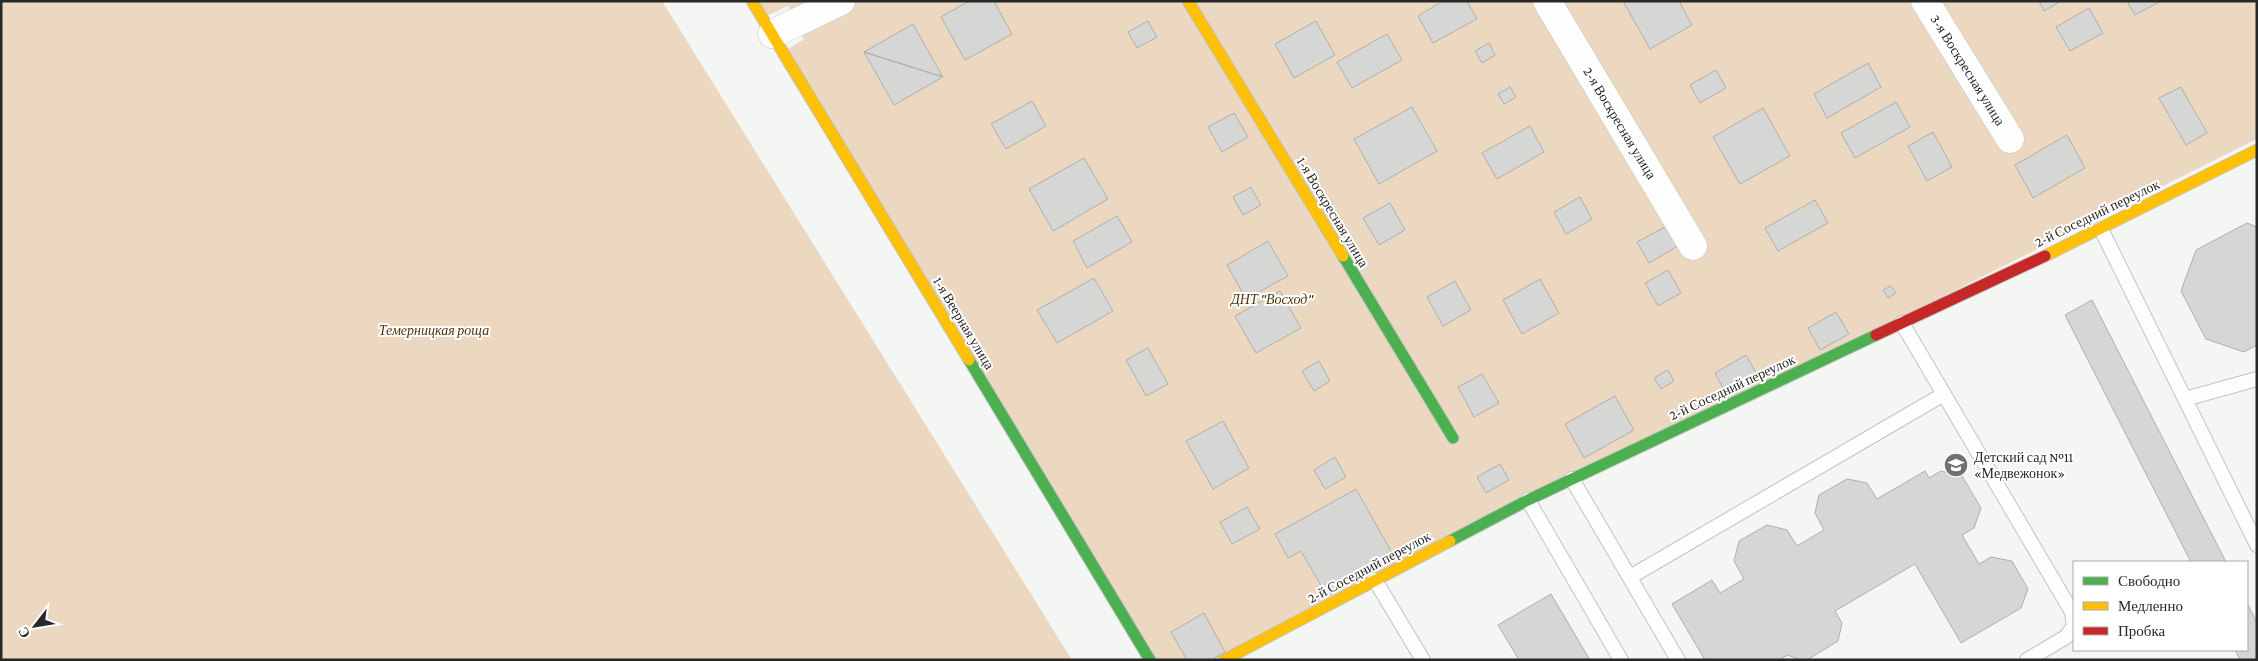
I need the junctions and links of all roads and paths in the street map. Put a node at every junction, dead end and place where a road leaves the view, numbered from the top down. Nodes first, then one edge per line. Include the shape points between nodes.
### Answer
1 (752, 1) edge
2 (841, 1) edge
3 (1188, 1) edge
4 (1547, 1) edge
5 (1925, 1) edge
6 (772, 34) junction
7 (2010, 139) dead end
8 (2257, 150) edge
9 (2101, 229) junction
10 (1693, 246) dead end
11 (1902, 323) junction
12 (2257, 379) edge
13 (1944, 394) junction
14 (2184, 399) junction
15 (1453, 438) dead end
16 (1572, 479) junction
17 (1528, 500) junction
18 (2257, 545) edge
19 (1630, 577) junction
20 (1375, 580) junction
21 (2073, 619) edge
22 (2073, 627) edge
23 (1150, 660) edge
24 (1224, 660) edge
25 (1423, 660) edge
26 (1621, 660) edge
27 (1678, 660) edge
28 (2027, 660) edge

1 - 6 street, 1-я Веерная улица
2 - 6 street
3 - 15 street, 1-я Воскресная улица
4 - 10 street, 2-я Воскресная улица
5 - 7 street, 3-я Воскресная улица
6 - 23 street, 1-я Веерная улица
8 - 9 street, 2-й Соседний переулок
9 - 11 street, 2-й Соседний переулок
9 - 14 lane
11 - 13 lane
11 - 16 street, 2-й Соседний переулок
12 - 14 lane
13 - 19 lane
13 - 21 lane via 2072,612
14 - 18 lane
16 - 17 street, 2-й Соседний переулок
16 - 19 lane
17 - 20 street, 2-й Соседний переулок
17 - 26 lane
19 - 27 lane
20 - 24 street, 2-й Соседний переулок
20 - 25 lane
22 - 28 lane via 2066,637

